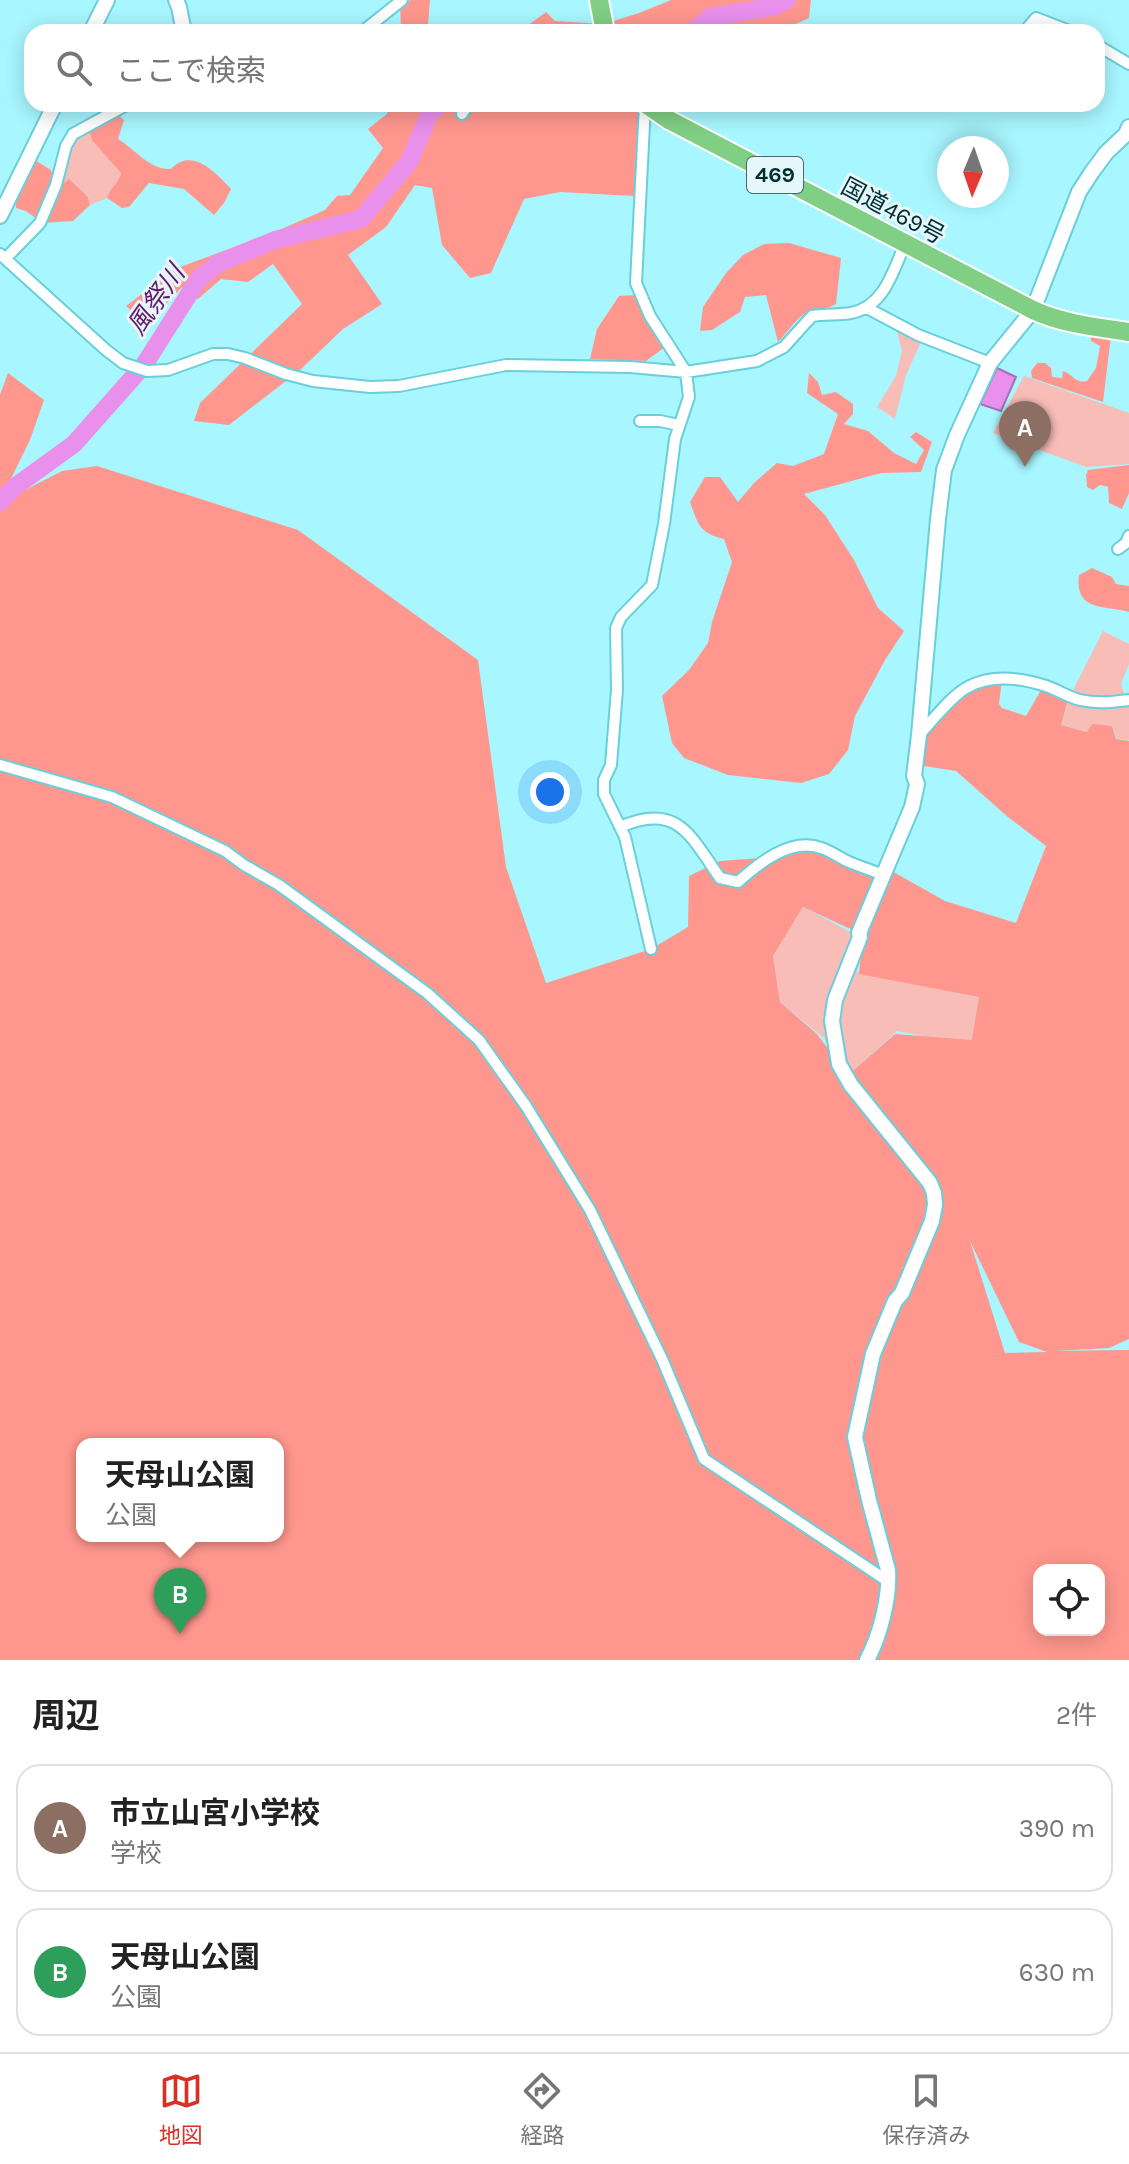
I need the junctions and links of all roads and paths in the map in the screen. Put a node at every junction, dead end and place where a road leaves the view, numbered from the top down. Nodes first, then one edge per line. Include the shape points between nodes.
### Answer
1 (107, 0) edge
2 (176, 0) edge
3 (399, 0) edge
4 (599, 0) edge
5 (95, 24) edge
6 (182, 24) edge
7 (371, 24) edge
8 (604, 24) edge
9 (1031, 24) edge
10 (1055, 24) edge
11 (1105, 50) edge
12 (1129, 64) edge
13 (51, 112) edge
14 (113, 112) edge
15 (645, 112) edge
16 (657, 112) edge
17 (1129, 127) edge
18 (0, 216) edge
19 (905, 244) junction
20 (3, 256) edge
21 (867, 308) junction
22 (1033, 310) junction
23 (1129, 332) edge
24 (990, 363) junction
25 (686, 372) junction
26 (640, 421) dead end
27 (679, 425) junction
28 (1129, 536) edge
29 (1118, 549) dead end
30 (1129, 700) edge
31 (919, 735) junction
32 (0, 765) edge
33 (620, 827) junction
34 (884, 875) junction
35 (651, 949) dead end
36 (889, 1582) junction
37 (867, 1660) edge

1 - 5 street
2 - 6 street
3 - 7 street
4 - 8 highway
9 - 10 street via 1036,18
11 - 12 street
13 - 18 street
14 - 20 street via 73,134 40,223
15 - 25 street via 636,283
16 - 19 highway, 国道469号 / 469
17 - 22 street via 1079,192
19 - 21 street via 885,289
19 - 22 highway, 国道469号 / 469
20 - 25 street via 106,350 147,371 228,354 313,381 370,387 506,365
21 - 24 street
21 - 25 street via 812,316 784,347 757,361
22 - 23 highway, 国道469号 / 469
22 - 24 street
24 - 31 street via 944,470
25 - 27 street via 689,397
26 - 27 street
27 - 33 street via 652,585 616,628 617,690 604,794
28 - 29 street
30 - 31 street via 1080,700 1016,678 994,679 967,687
31 - 34 street via 912,807
32 - 36 street via 112,797 225,851 427,993 479,1040 590,1210 704,1459
33 - 34 street via 653,817 671,821 684,828 720,878 738,882 783,850 801,846 819,846
33 - 35 street
34 - 36 street via 835,1000 832,1021 839,1064 851,1085 934,1193 932,1221 873,1354 855,1437
36 - 37 street

